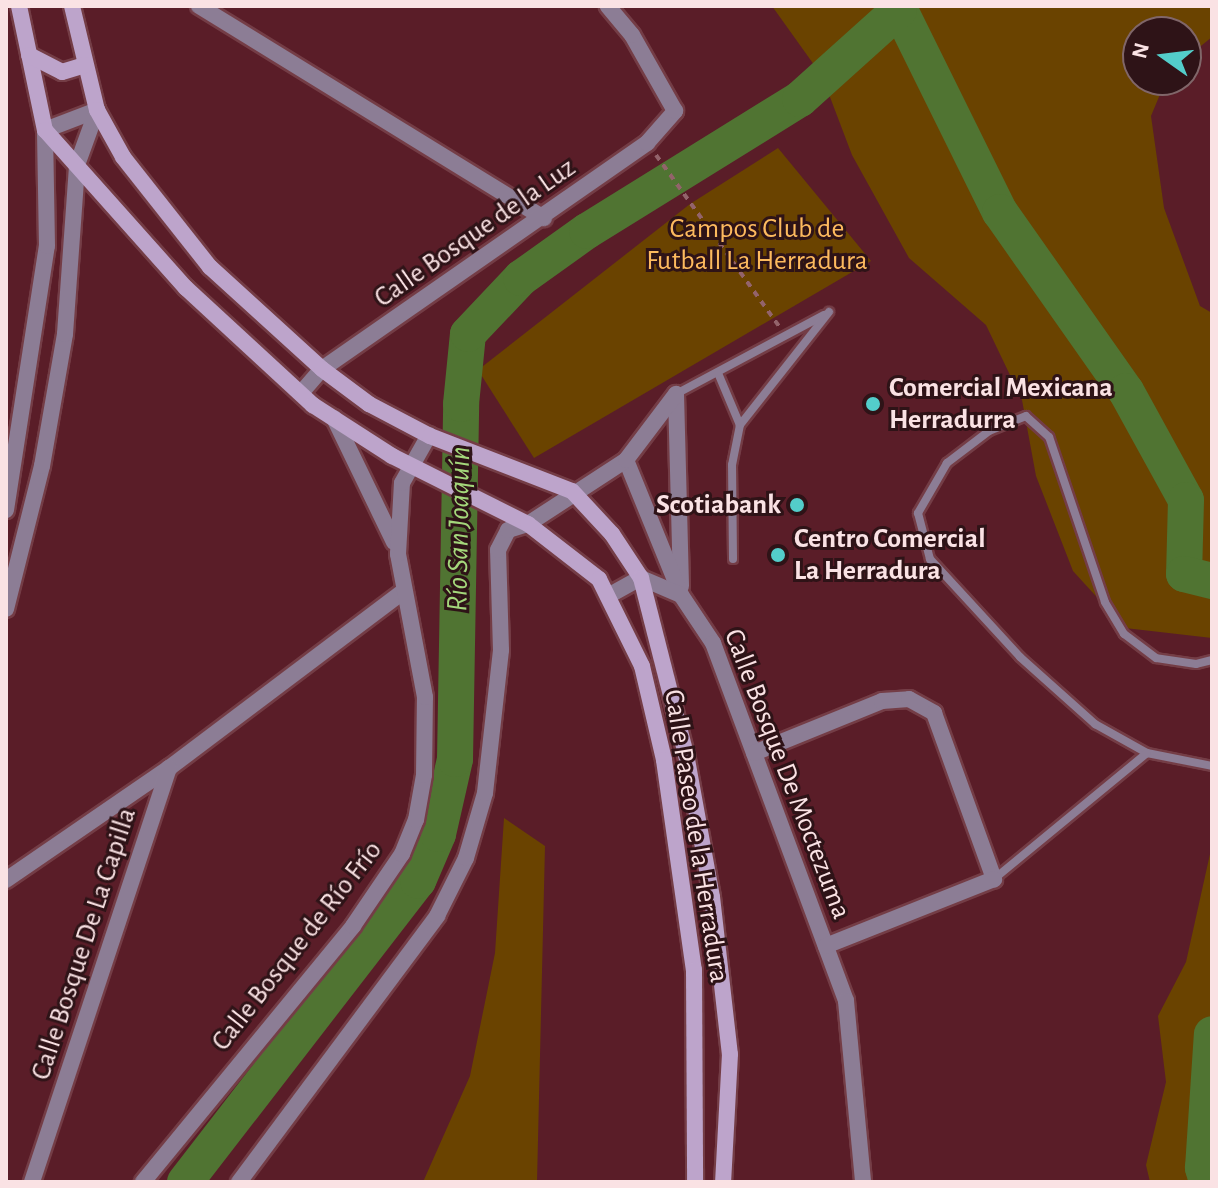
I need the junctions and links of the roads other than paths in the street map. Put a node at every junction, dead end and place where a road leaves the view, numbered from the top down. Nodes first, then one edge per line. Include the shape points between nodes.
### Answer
1 (19, 6) edge
2 (72, 6) edge
3 (199, 6) edge
4 (608, 6) edge
5 (29, 55) junction
6 (85, 65) junction
7 (97, 110) junction
8 (45, 130) junction
9 (77, 165) junction
10 (544, 218) junction
11 (322, 369) junction
12 (718, 373) junction
13 (301, 393) junction
14 (676, 394) junction
15 (334, 418) junction
16 (740, 425) junction
17 (429, 436) junction
18 (626, 460) junction
19 (413, 466) junction
20 (572, 491) junction
21 (6, 510) edge
22 (527, 523) junction
23 (398, 554) junction
24 (733, 559) dead end
25 (641, 578) junction
26 (404, 591) junction
27 (681, 595) junction
28 (608, 596) junction
29 (6, 609) edge
30 (1212, 660) edge
31 (754, 753) junction
32 (1147, 753) junction
33 (1212, 766) edge
34 (169, 768) junction
35 (994, 879) junction
36 (6, 880) edge
37 (826, 946) junction
38 (32, 1182) edge
39 (143, 1182) edge
40 (239, 1182) edge
41 (695, 1182) edge
42 (723, 1182) edge
43 (863, 1182) edge

1 - 5 main road
2 - 6 main road, Calle Paseo de la Herradura
3 - 10 street
4 - 10 street, Calle Bosque de la Luz via 632,35 675,111 647,143
5 - 6 main road via 62,72
5 - 8 main road
6 - 7 main road, Calle Paseo de la Herradura
7 - 8 street
7 - 9 street
7 - 11 main road, Calle Paseo de la Herradura via 123,157 210,267
8 - 9 main road, Calle Paseo de la Herradura
8 - 21 street via 47,246
9 - 13 main road, Calle Paseo de la Herradura via 186,288
9 - 29 street via 65,334 42,466
10 - 11 street, Calle Bosque de la Luz
11 - 13 street, Calle Bosque de la Luz
11 - 17 main road, Calle Paseo de la Herradura via 369,404
12 - 14 lane
12 - 16 lane
12 - 16 lane via 829,312
13 - 15 main road, Calle Paseo de la Herradura
14 - 18 street
14 - 27 street
15 - 19 main road, Calle Paseo de la Herradura
15 - 23 street, Calle Paseo de la Herradura
16 - 24 lane via 732,465
17 - 19 street, Calle Bosque de Río Frío
17 - 20 main road, Calle Paseo de la Herradura
18 - 20 street
18 - 27 street, Calle Bosque De Moctezuma
19 - 22 main road, Calle Paseo de la Herradura
19 - 23 street, Calle Bosque de Río Frío via 400,494
20 - 22 street
20 - 25 main road, Calle Paseo de la Herradura via 612,534
22 - 28 main road, Calle Paseo de la Herradura via 599,579
22 - 40 street via 508,530 498,550 501,650 485,793 466,858 437,916
23 - 26 street, Calle Bosque de Río Frío
25 - 27 street
25 - 28 street
25 - 42 main road, Calle Paseo de la Herradura via 686,754 712,897 730,1054
26 - 34 street
26 - 39 street, Calle Bosque de Río Frío via 425,697 425,760 416,820 402,854 353,926
27 - 31 street, Calle Bosque De Moctezuma via 713,643
28 - 41 main road, Calle Paseo de la Herradura via 642,666 664,760 694,970
30 - 32 lane via 1196,664 1156,658 1124,634 1105,602 1049,437 1026,416 989,431 947,463 918,513 930,559 1020,657 1095,724
31 - 35 street via 882,701 909,699 934,713
31 - 37 street, Calle Bosque De Moctezuma
32 - 33 lane
32 - 35 lane
34 - 36 street
34 - 38 street, Calle Bosque De La Capilla
35 - 37 street
37 - 43 street, Calle Bosque De Moctezuma via 846,1001

